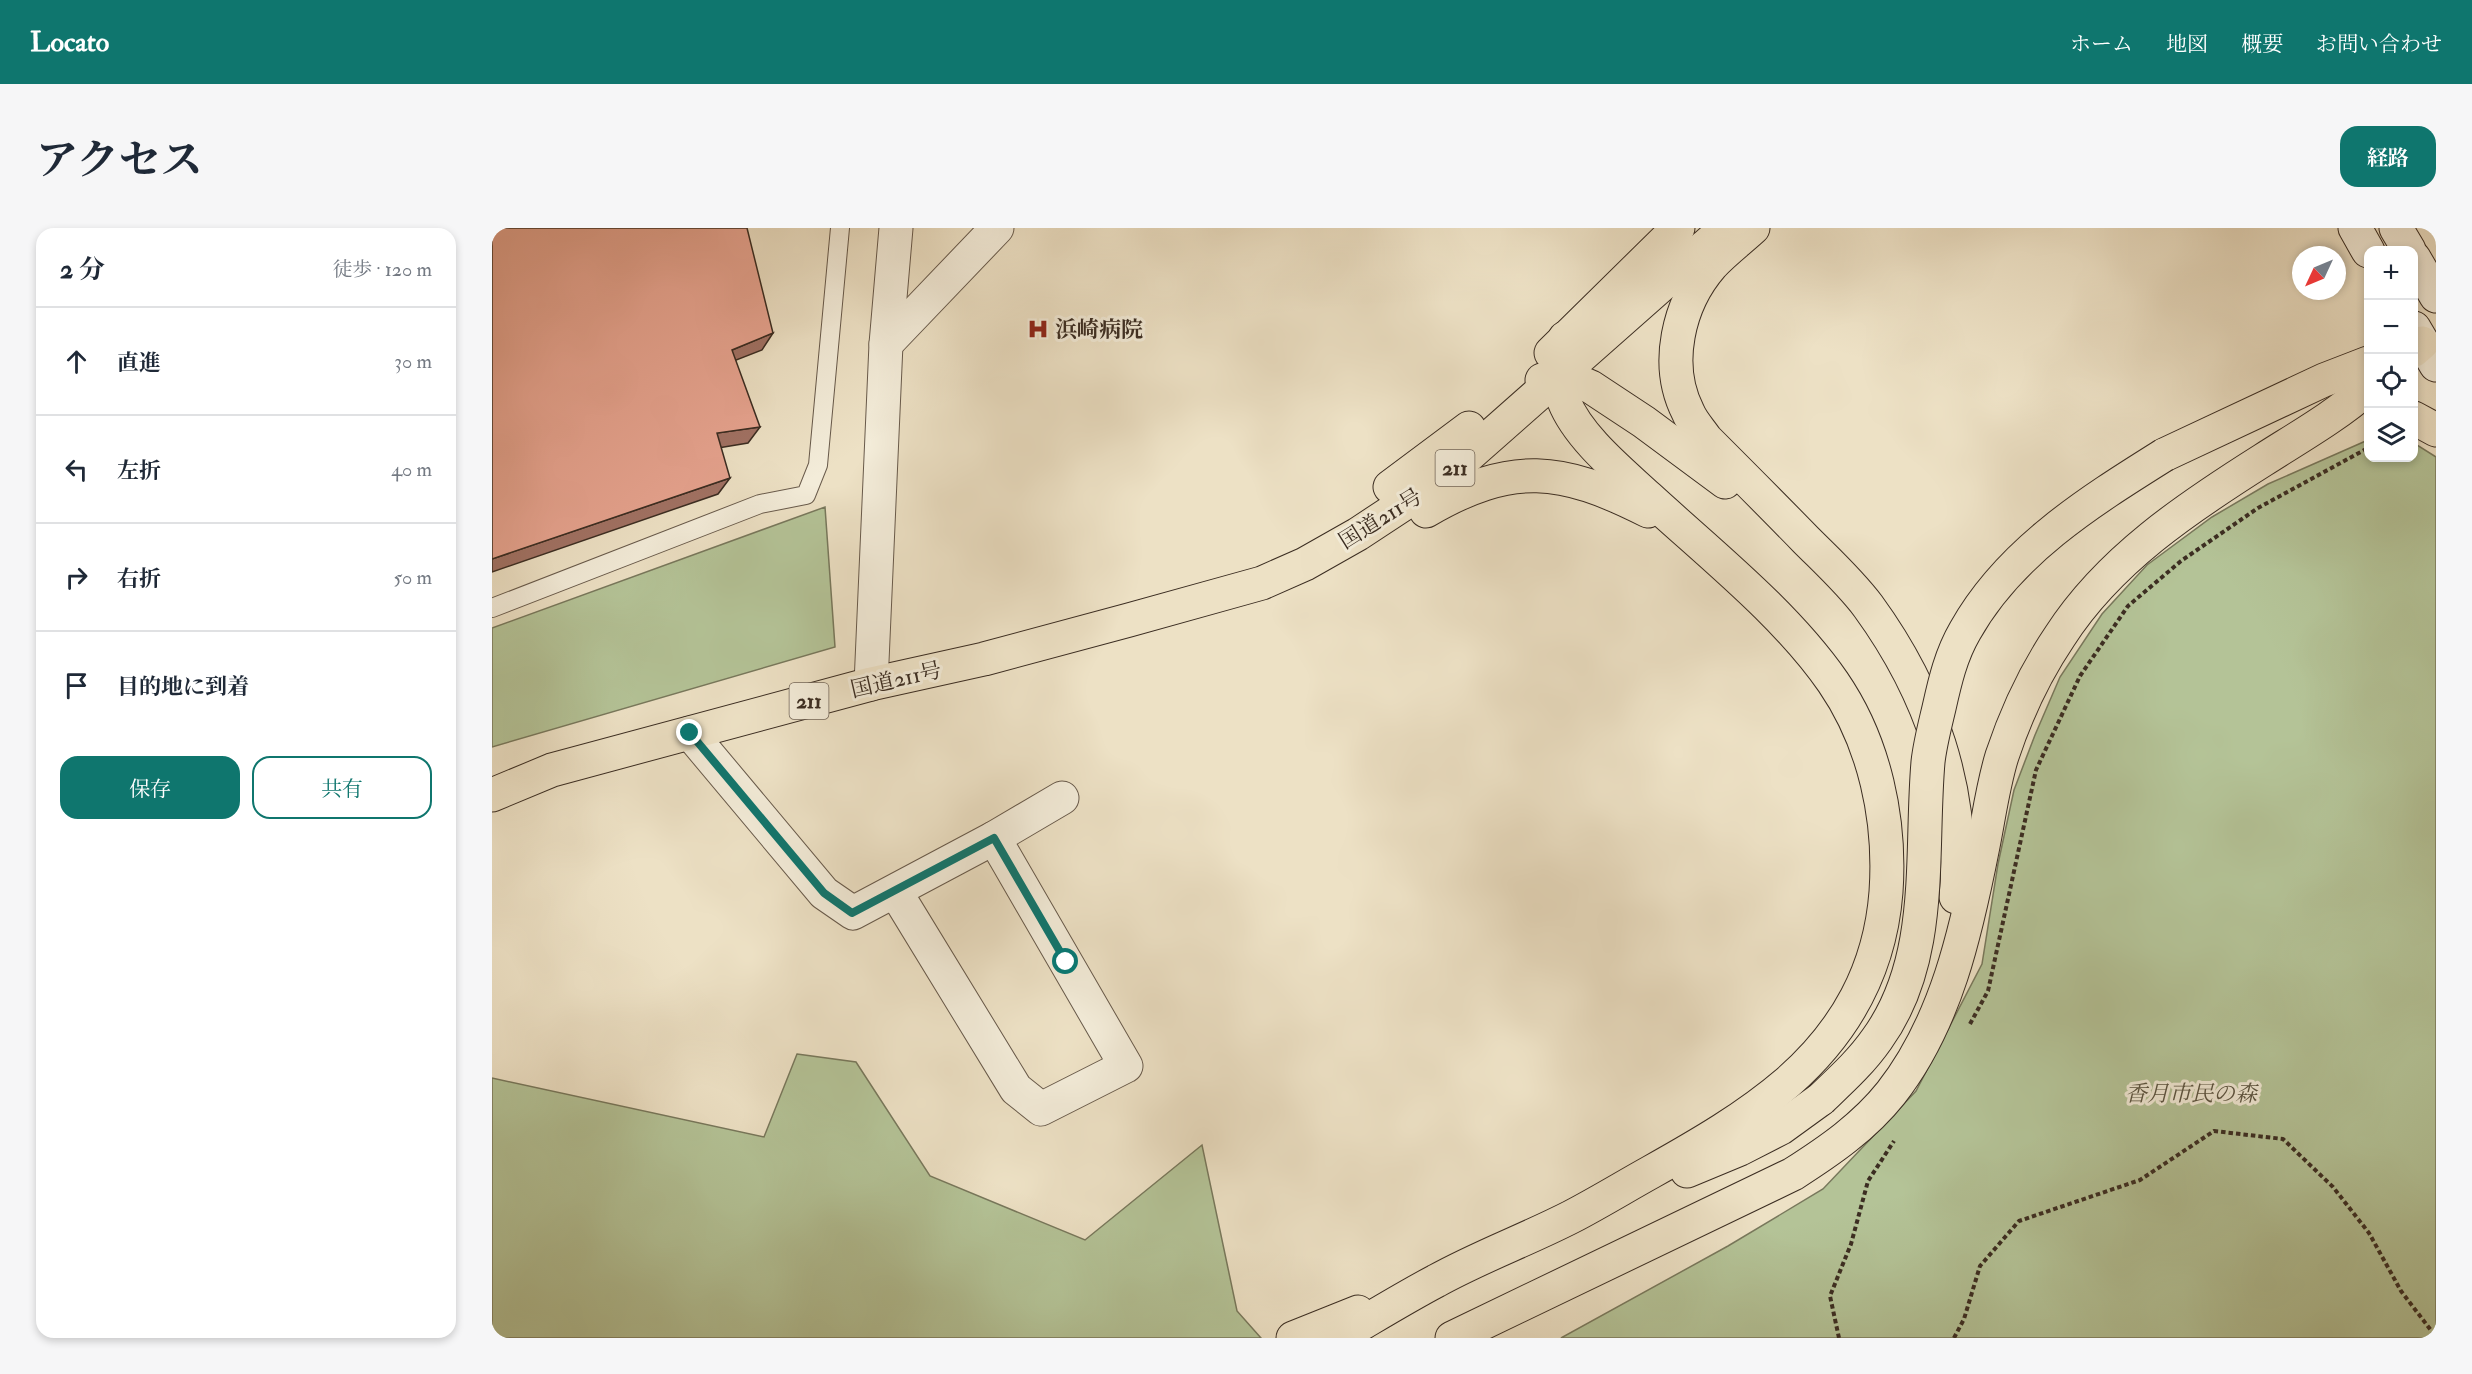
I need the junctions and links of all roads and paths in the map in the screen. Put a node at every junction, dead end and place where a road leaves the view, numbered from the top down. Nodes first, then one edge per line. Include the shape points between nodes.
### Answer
1 (840, 228) edge
2 (896, 228) edge
3 (997, 228) edge
4 (1678, 228) edge
5 (1726, 228) edge
6 (1754, 228) edge
7 (2355, 228) edge
8 (2396, 228) edge
9 (2365, 246) edge
10 (2407, 246) edge
11 (2418, 265) edge
12 (2436, 296) edge
13 (1565, 338) junction
14 (886, 344) junction
15 (2364, 365) edge
16 (1559, 378) junction
17 (2364, 392) edge
18 (1511, 393) junction
19 (2364, 419) edge
20 (2418, 420) edge
21 (2436, 430) edge
22 (2364, 450) edge
23 (2221, 486) junction
24 (1715, 559) junction
25 (1843, 577) junction
26 (1262, 583) junction
27 (492, 608) edge
28 (1129, 620) junction
29 (871, 684) junction
30 (690, 733) junction
31 (492, 795) edge
32 (1062, 798) dead end
33 (994, 838) junction
34 (896, 891) junction
35 (1935, 1017) junction
36 (1966, 1031) dead end
37 (1899, 1134) dead end
38 (1571, 1217) junction
39 (1437, 1280) junction
40 (2436, 1333) edge
41 (1293, 1338) edge
42 (1337, 1338) edge
43 (1452, 1338) edge
44 (1839, 1338) edge
45 (1954, 1338) edge

1 - 27 lane via 818,465 806,495 760,504
2 - 14 street
3 - 14 street
4 - 13 highway, 国道211号 / 211
5 - 16 highway, 国道211号 / 211
6 - 25 highway via 1712,266 1690,298 1679,327 1678,386 1688,412 1706,439
7 - 9 street
8 - 10 street
11 - 12 street
13 - 16 highway
13 - 18 highway, 国道211号 / 211
14 - 29 street
15 - 38 highway, bridge via 2164,455 2057,527 2018,562 1988,595 1964,632 1948,670 1928,760 1921,910 1913,959 1878,1038 1853,1070 1781,1128 1740,1149
16 - 18 highway via 1536,381
16 - 24 highway via 1564,401 1595,446
16 - 25 highway via 1591,387 1700,462
16 - 26 highway, 国道211号 / 211 via 1443,478 1403,506 1305,564
17 - 23 highway via 2346,408
18 - 28 highway, 国道211号 / 211 via 1412,472 1358,508 1283,550
19 - 23 highway
20 - 21 highway
22 - 36 path via 2258,508 2181,561 2128,606 2110,632 2080,676 2036,770 1988,991
23 - 35 highway via 2160,529 2093,592 2036,675 2002,757 1966,925
24 - 26 highway via 1649,512 1613,493 1578,480 1538,474 1497,479 1455,494 1326,568
24 - 38 highway via 1803,642 1835,685 1858,727 1885,823 1888,867 1876,952 1844,1020 1819,1053 1787,1083 1711,1138
25 - 35 highway via 1867,605 1911,675 1939,742 1953,794 1958,876 1950,959
26 - 28 highway, 国道211号 / 211
28 - 29 highway, 国道211号 / 211
29 - 30 highway, 国道211号 / 211
30 - 31 highway, 国道211号 / 211 via 552,770
30 - 34 street via 824,893 852,913
32 - 33 street
33 - 34 street
33 - 34 street via 1126,1066 1041,1109 1016,1089
35 - 43 highway via 1916,1057 1891,1093 1863,1124 1831,1150 1754,1194
37 - 44 path via 1868,1181 1851,1244 1830,1296
38 - 39 highway
39 - 41 highway
39 - 42 highway
40 - 45 path via 2401,1291 2369,1233 2333,1187 2283,1139 2214,1131 2140,1180 2019,1221 1980,1266

